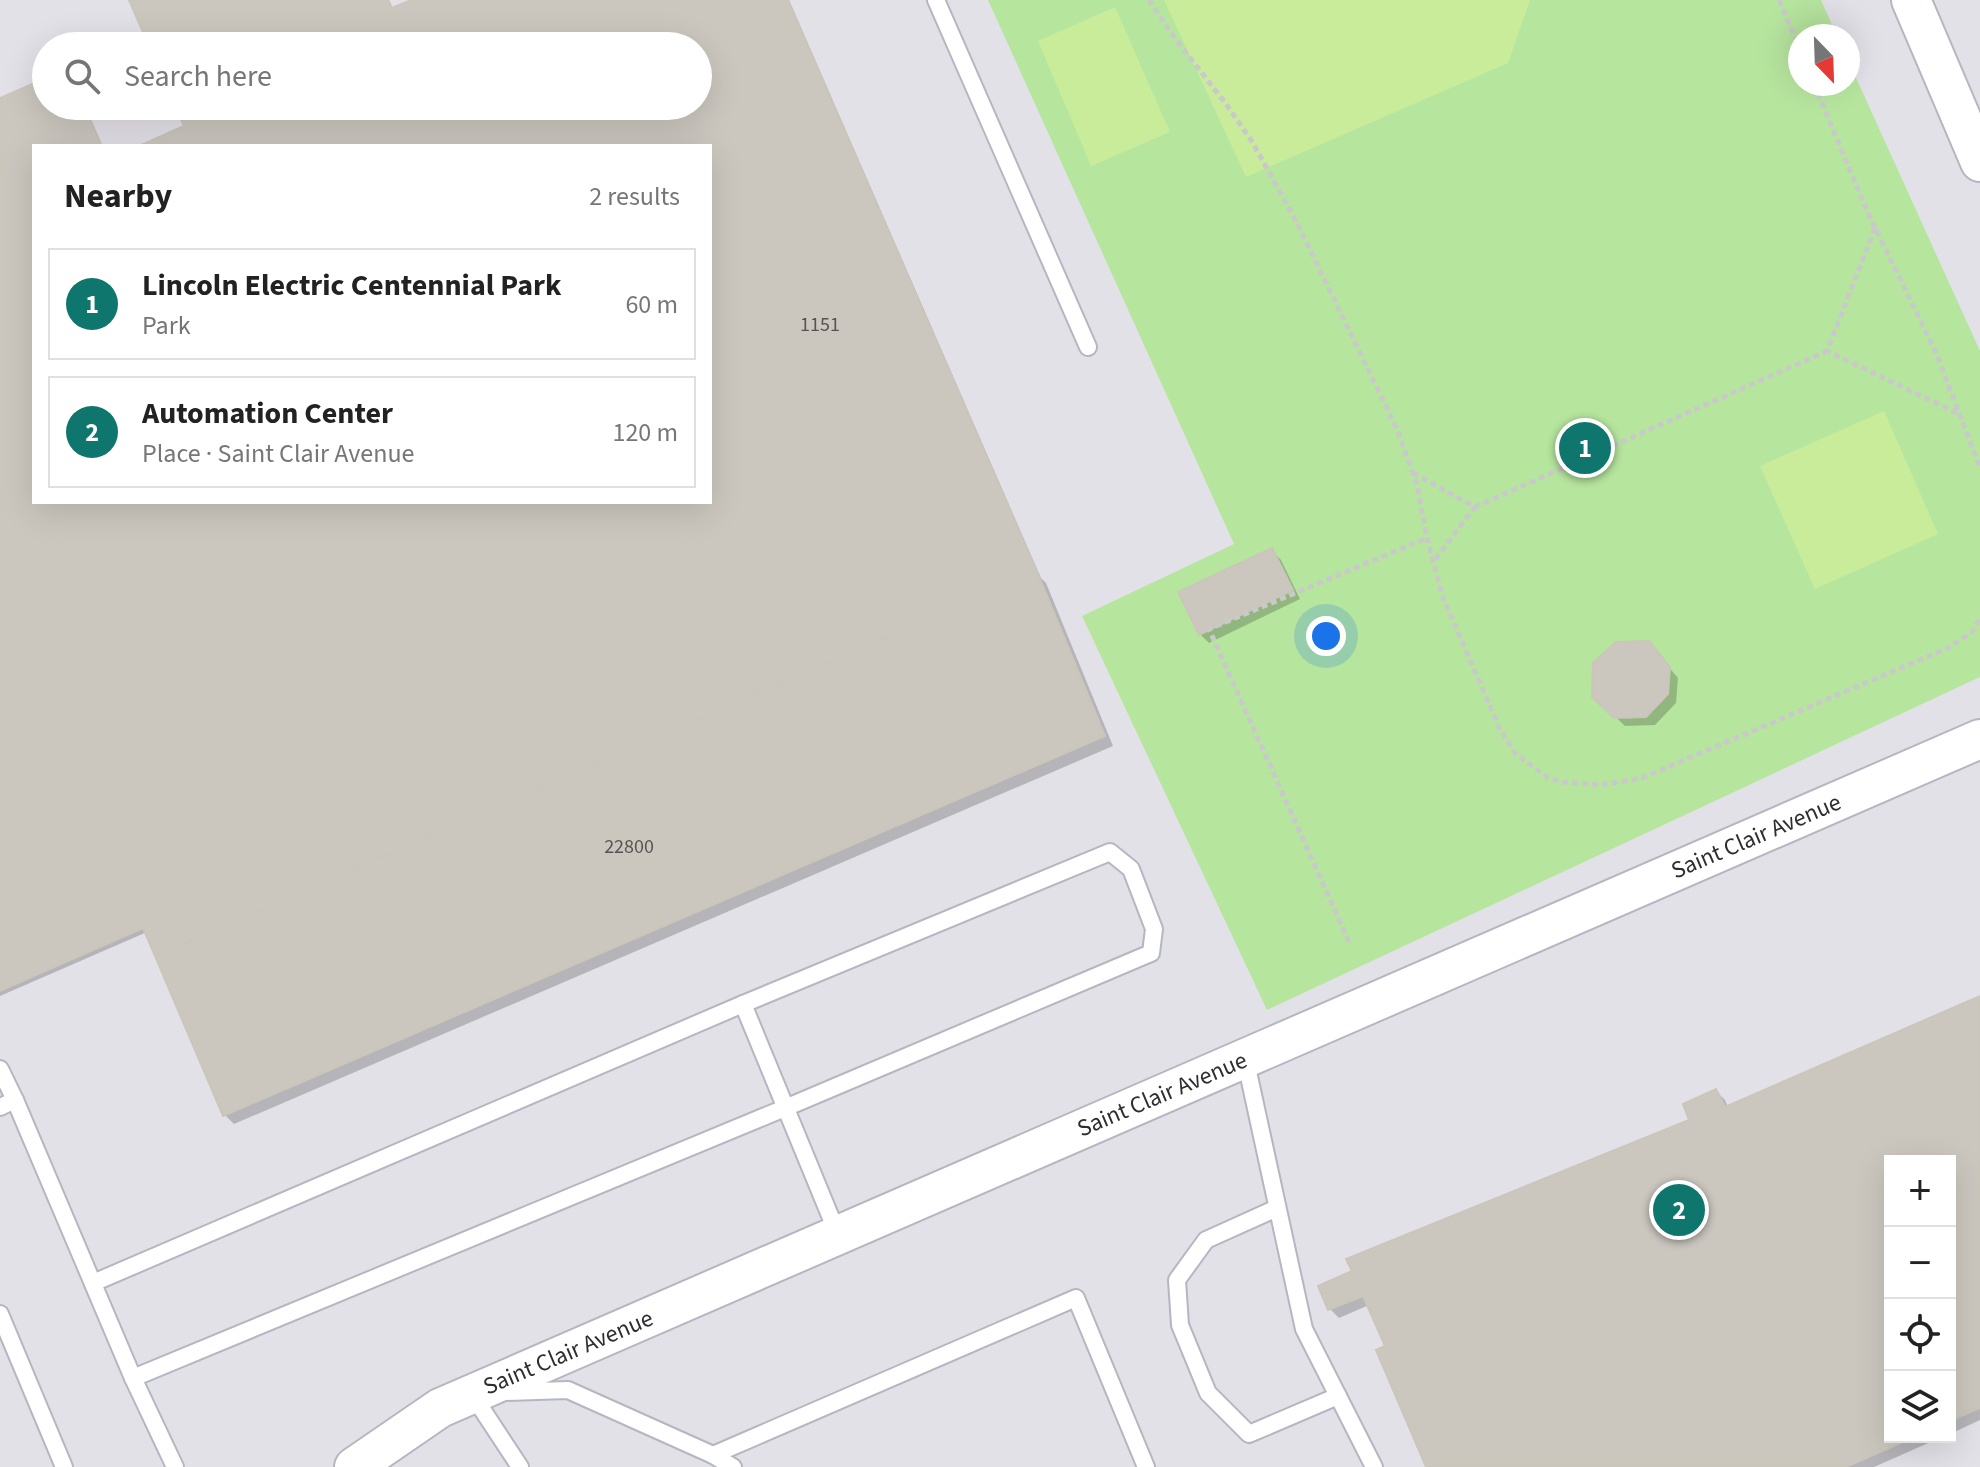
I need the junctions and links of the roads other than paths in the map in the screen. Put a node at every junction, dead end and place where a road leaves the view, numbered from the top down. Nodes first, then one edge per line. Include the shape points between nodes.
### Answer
1 (936, 0) edge
2 (1911, 0) edge
3 (1980, 162) edge
4 (1088, 347) dead end
5 (1980, 739) edge
6 (743, 1004) junction
7 (1245, 1058) junction
8 (0, 1069) edge
9 (8, 1103) edge
10 (785, 1108) junction
11 (1277, 1208) junction
12 (838, 1235) junction
13 (93, 1283) junction
14 (0, 1314) edge
15 (133, 1378) junction
16 (472, 1394) junction
17 (1338, 1396) junction
18 (713, 1455) junction
19 (1368, 1465) edge
20 (64, 1467) edge
21 (175, 1467) edge
22 (354, 1467) edge
23 (520, 1467) edge
24 (733, 1467) edge
25 (1146, 1467) edge

1 - 4 lane
2 - 3 street
5 - 7 street, Saint Clair Avenue
6 - 10 lane
6 - 10 lane via 1110,852 1131,869 1154,929 1151,953
6 - 13 lane
7 - 11 lane
7 - 12 street, Saint Clair Avenue
8 - 9 lane
9 - 13 lane
10 - 12 lane
10 - 15 lane
11 - 17 lane via 1304,1329
11 - 17 lane via 1206,1240 1177,1280 1180,1325 1208,1393 1249,1434
12 - 16 street, Saint Clair Avenue
13 - 15 lane
14 - 20 lane
15 - 21 lane
16 - 18 lane via 568,1390
16 - 22 street, Saint Clair Avenue via 440,1408
16 - 23 lane
17 - 19 lane
18 - 24 lane
18 - 25 lane via 1076,1298

